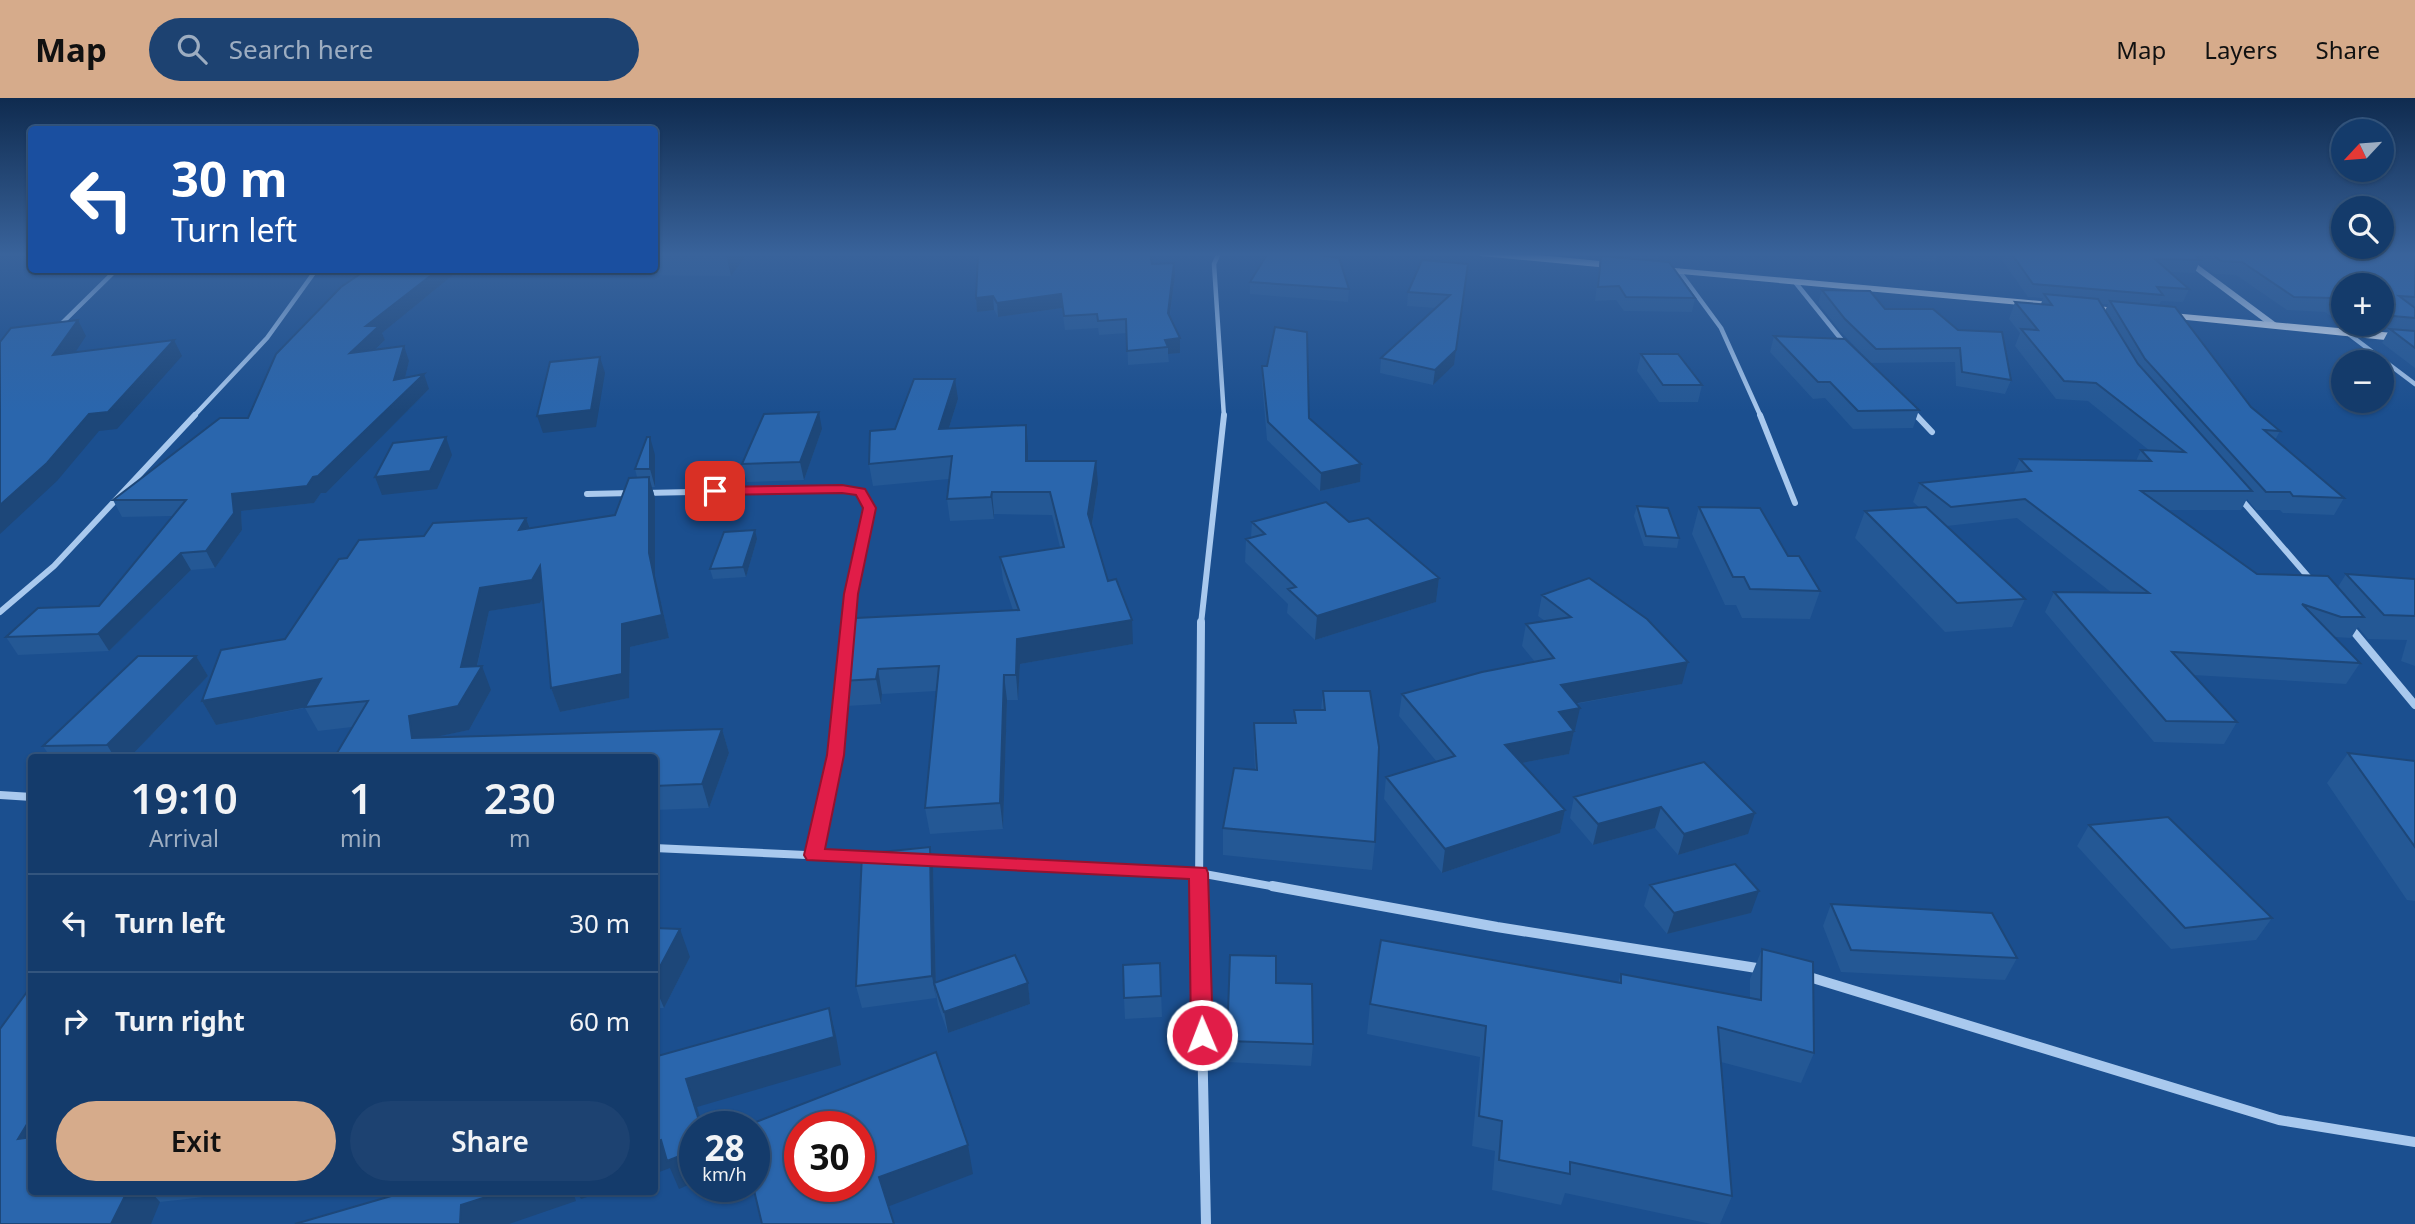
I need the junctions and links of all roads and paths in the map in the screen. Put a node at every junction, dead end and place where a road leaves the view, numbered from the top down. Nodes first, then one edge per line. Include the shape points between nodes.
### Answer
1 (80, 306) edge
2 (290, 306) edge
3 (1217, 306) edge
4 (1704, 306) edge
5 (1814, 306) edge
6 (2055, 306) edge
7 (2248, 306) edge
8 (2093, 309) junction
9 (2135, 313) edge
10 (2149, 314) edge
11 (2100, 320) edge
12 (2274, 325) junction
13 (54, 331) edge
14 (2331, 331) edge
15 (2351, 336) edge
16 (2385, 336) edge
17 (2415, 339) edge
18 (1848, 347) edge
19 (2415, 384) edge
20 (1904, 404) edge
21 (1932, 432) dead end
22 (2235, 493) edge
23 (587, 494) dead end
24 (1795, 503) dead end
25 (2317, 588) edge
26 (0, 612) edge
27 (2344, 620) edge
28 (2415, 705) edge
29 (0, 796) edge
30 (28, 797) edge
31 (658, 848) edge
32 (814, 855) junction
33 (883, 858) edge
34 (910, 859) edge
35 (1199, 873) junction
36 (1771, 970) edge
37 (1799, 975) edge
38 (2415, 1142) edge
39 (1206, 1224) edge

1 - 13 street
2 - 26 street via 267,338 54,566
3 - 35 street via 1224,421 1201,604
4 - 24 street via 1721,328 1749,386
5 - 18 street
6 - 8 main road
7 - 12 street
8 - 9 main road
8 - 11 street
10 - 12 main road
12 - 14 main road
15 - 19 street
16 - 17 main road
20 - 21 street
22 - 25 street
23 - 32 street via 842,489 861,492 867,500 870,508 851,594 835,755
27 - 28 street
29 - 30 street
31 - 32 street
32 - 33 street
34 - 35 street
35 - 36 street
35 - 39 street
37 - 38 street via 2279,1120

